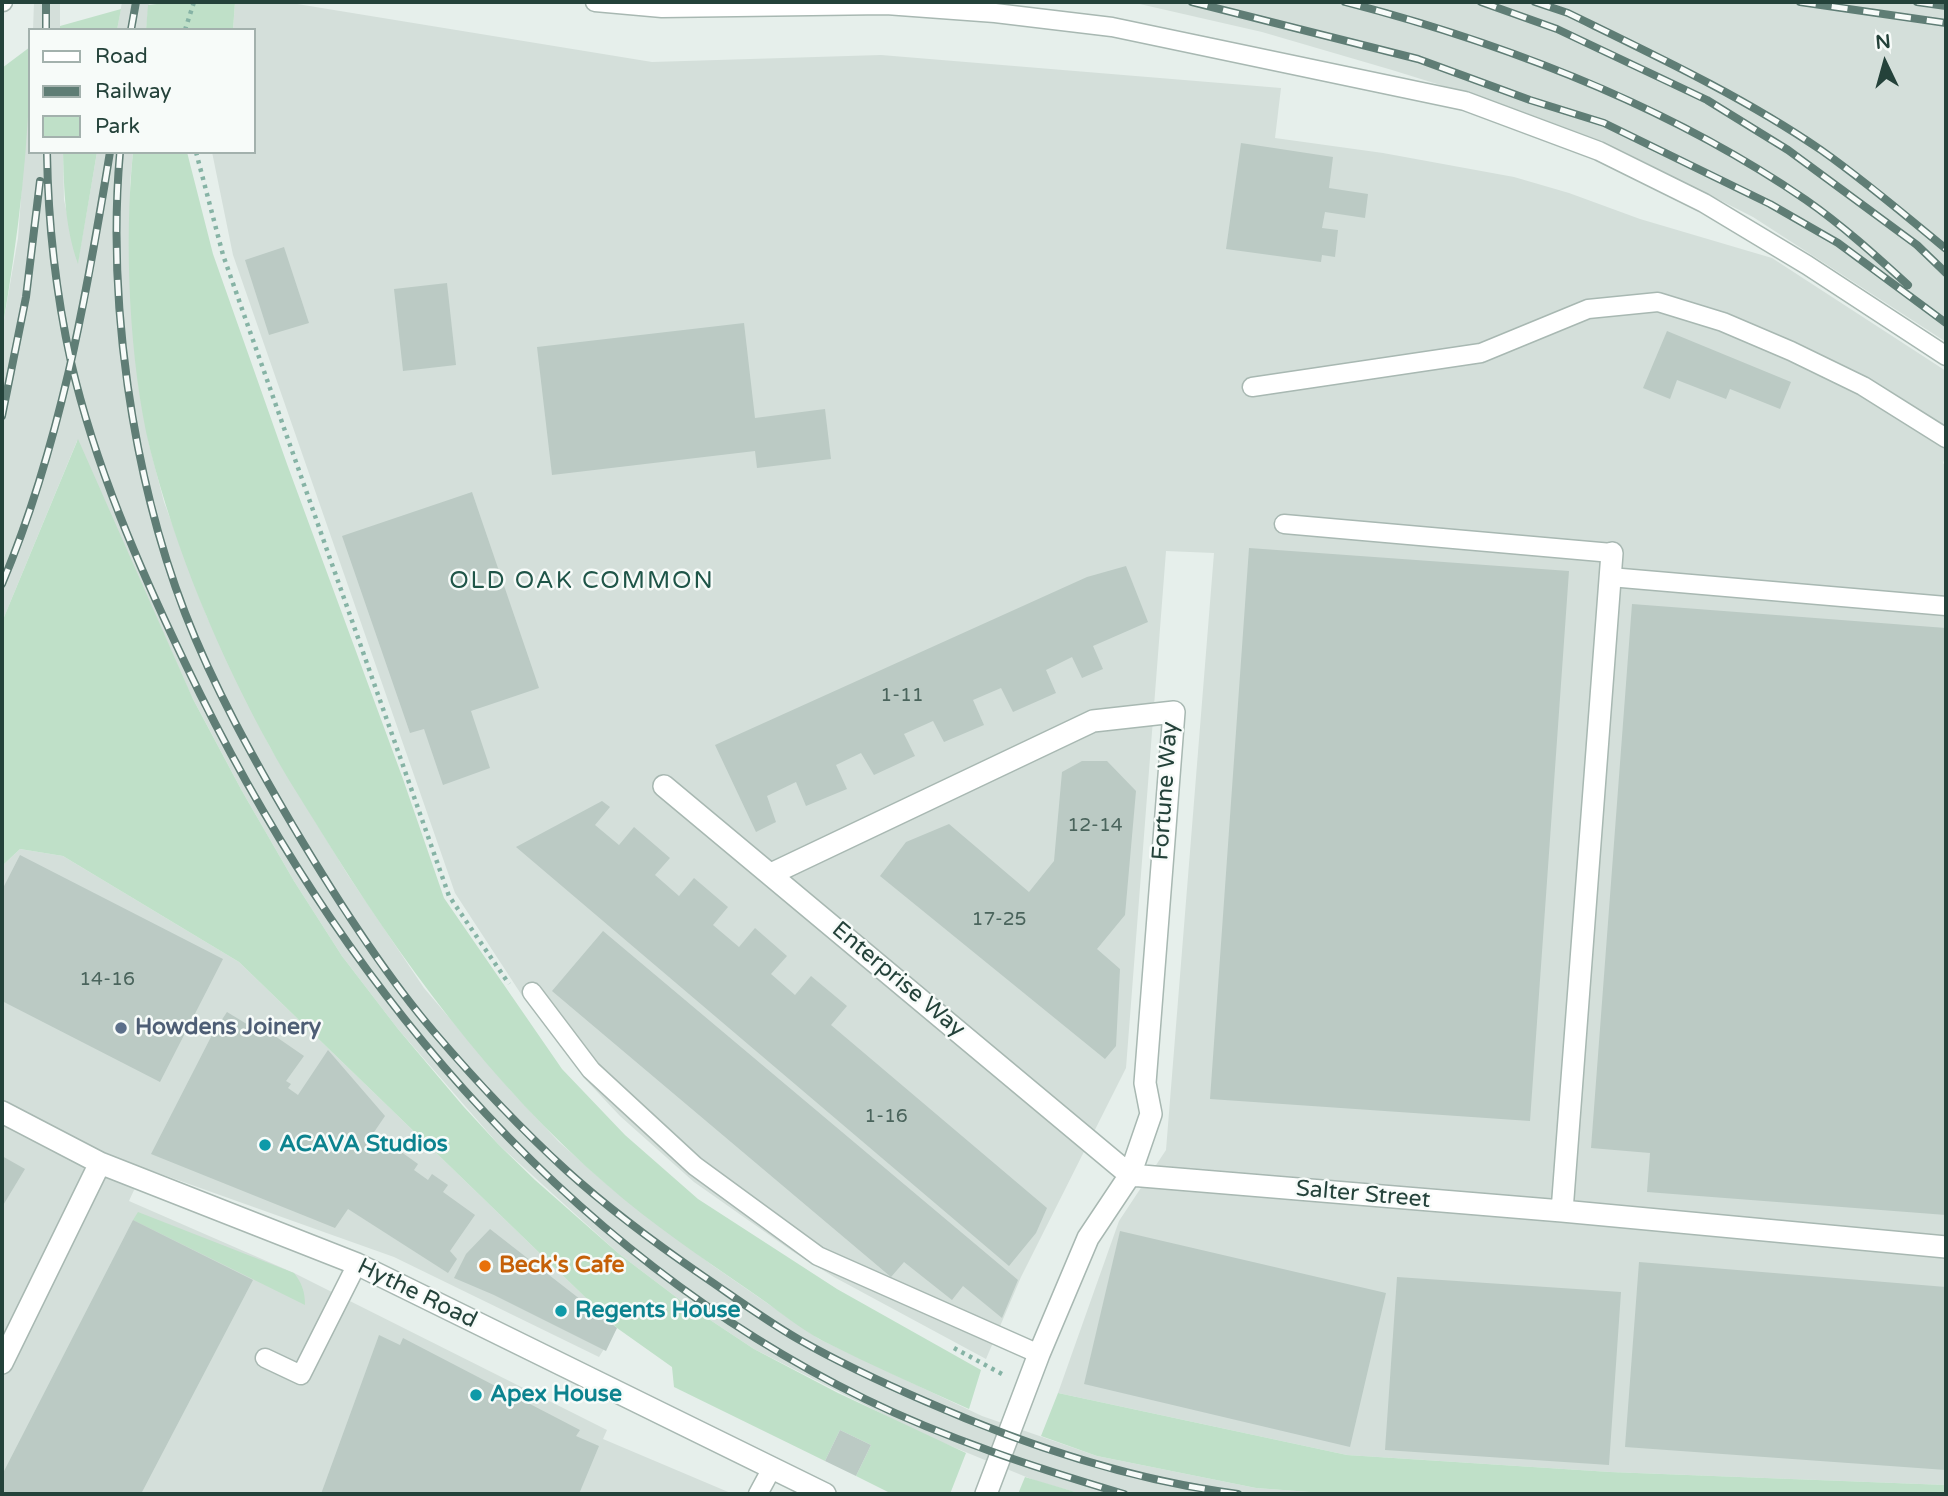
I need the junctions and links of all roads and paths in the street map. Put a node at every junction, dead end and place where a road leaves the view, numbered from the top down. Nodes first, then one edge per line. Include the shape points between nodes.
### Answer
1 (194, 2) edge
2 (595, 2) edge
3 (186, 28) edge
4 (197, 154) edge
5 (1946, 356) edge
6 (1252, 387) dead end
7 (1946, 438) edge
8 (1284, 524) dead end
9 (1612, 553) joint
10 (1610, 578) junction
11 (1946, 606) edge
12 (664, 786) dead end
13 (771, 874) junction
14 (512, 989) dead end
15 (532, 992) dead end
16 (2, 1112) edge
17 (100, 1163) junction
18 (1130, 1175) junction
19 (1562, 1211) junction
20 (1946, 1247) edge
21 (357, 1264) junction
22 (951, 1346) dead end
23 (1040, 1354) junction
24 (265, 1358) dead end
25 (2, 1363) edge
26 (1027, 1388) junction
27 (772, 1468) junction
28 (758, 1494) edge
29 (825, 1494) edge
30 (986, 1494) edge

1 - 3 path
2 - 5 lane via 662,8 886,5 995,13 1112,27 1465,101 1599,151 1704,202
4 - 14 path via 223,255 449,896
6 - 7 lane via 1481,353 1588,309 1658,302 1723,322 1791,351 1863,386
8 - 9 lane
9 - 10 street
10 - 11 lane
10 - 19 street
12 - 13 street, Enterprise Way
13 - 18 street, Enterprise Way
13 - 18 street, Fortune Way via 1093,721 1174,712 1144,1083 1151,1114
15 - 23 lane via 591,1070 695,1166 818,1256
16 - 17 street, Hythe Road
17 - 21 street, Hythe Road
17 - 25 street
18 - 19 street, Salter Street
18 - 23 street via 1088,1238
19 - 20 street, Salter Street
21 - 24 lane via 301,1375
21 - 27 street, Hythe Road
22 - 26 path
23 - 26 street
26 - 30 street
27 - 28 lane
27 - 29 street, Hythe Road

